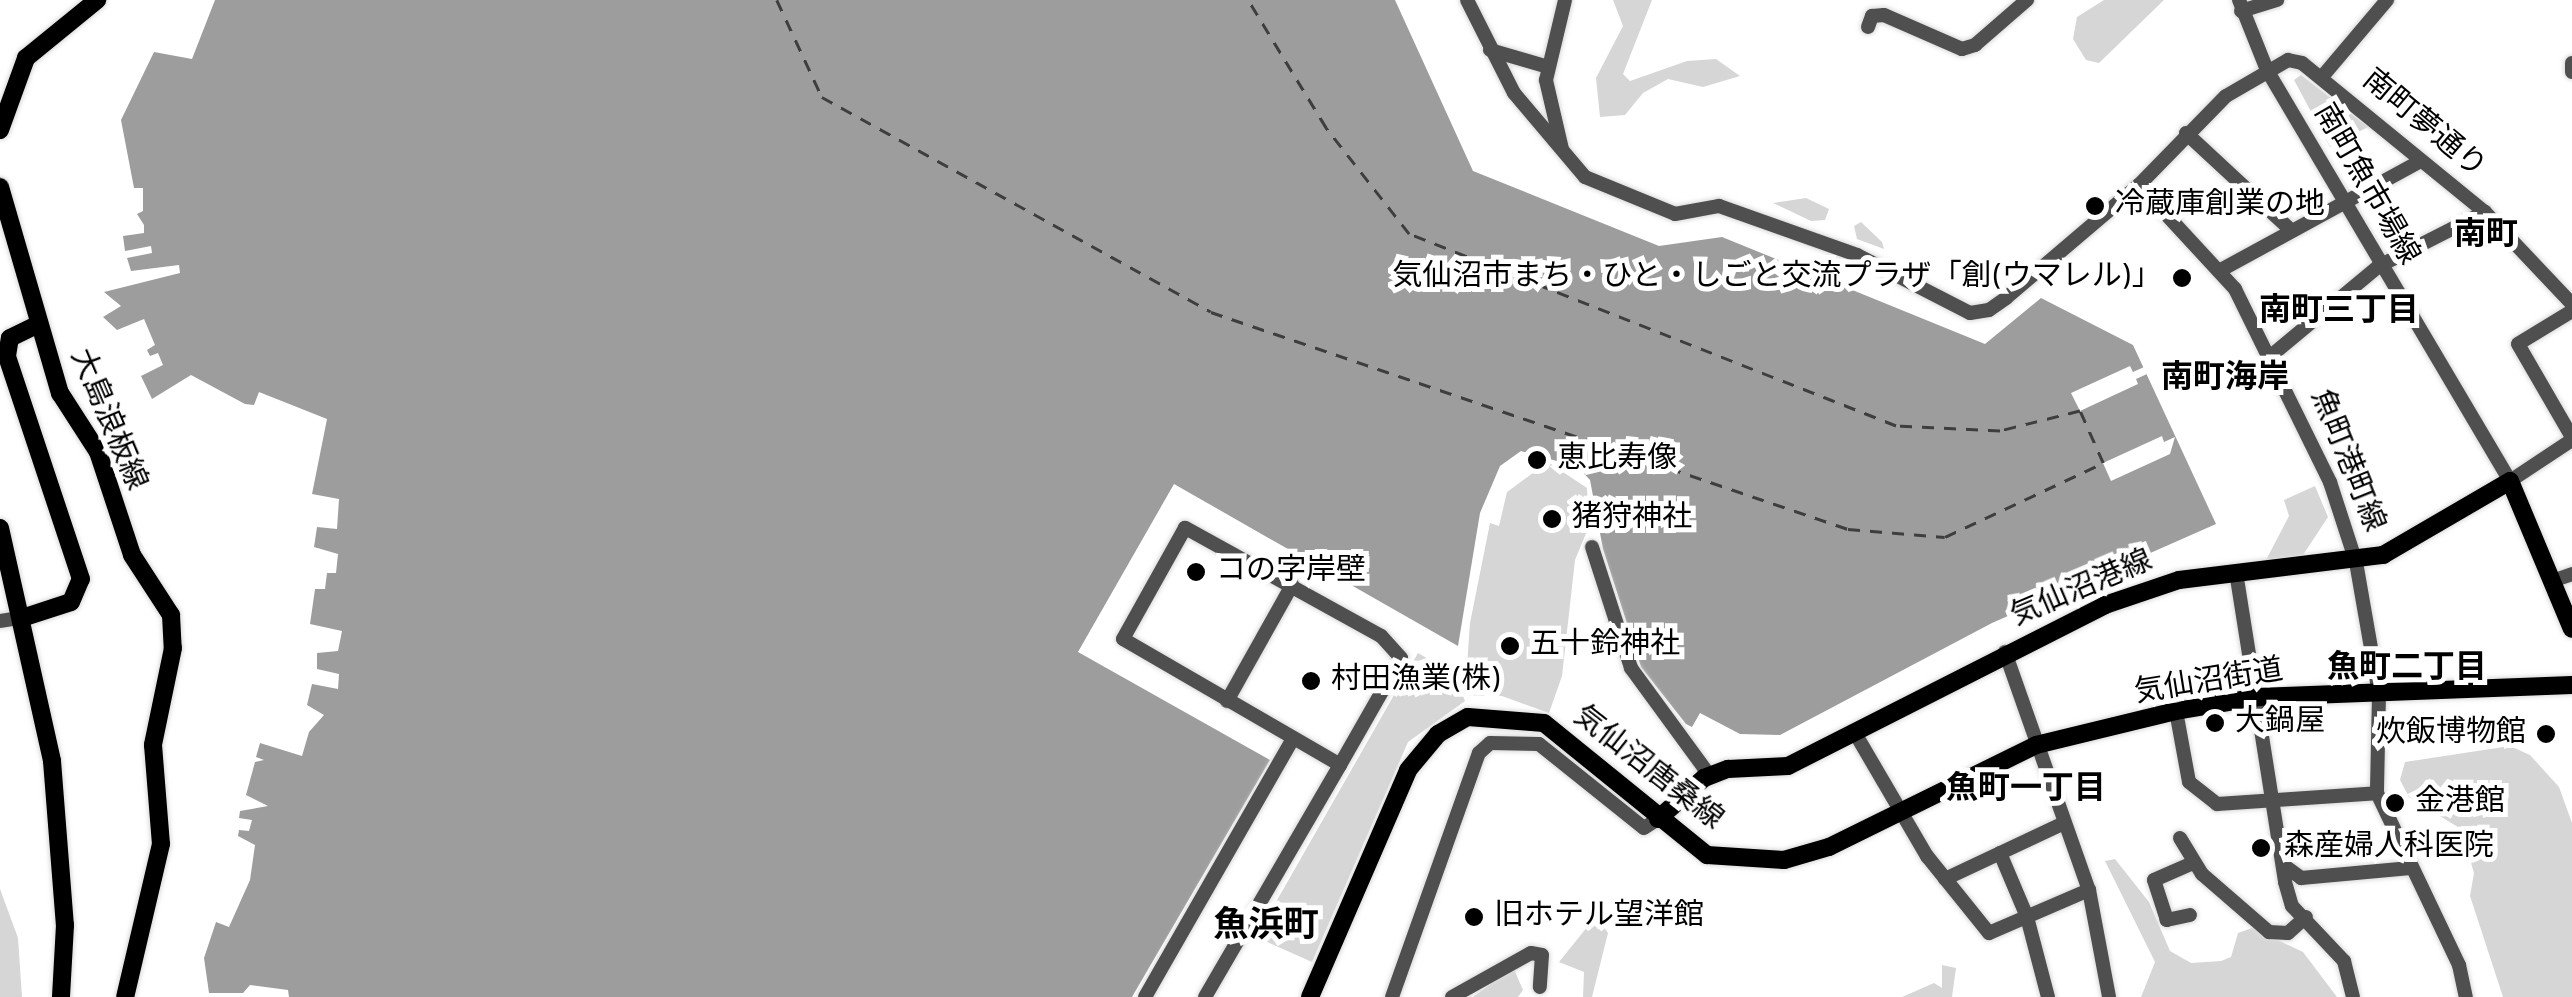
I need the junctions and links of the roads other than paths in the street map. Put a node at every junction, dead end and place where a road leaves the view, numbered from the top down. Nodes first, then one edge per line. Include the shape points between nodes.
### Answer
1 (97, 0) edge
2 (1467, 0) edge
3 (1566, 0) edge
4 (2027, 0) edge
5 (2277, 0) edge
6 (2387, 0) edge
7 (2240, 6) edge
8 (1868, 28) dead end
9 (1490, 50) junction
10 (2572, 64) edge
11 (1548, 67) junction
12 (2267, 70) junction
13 (2572, 72) edge
14 (2322, 76) junction
15 (0, 130) edge
16 (2186, 133) junction
17 (2421, 161) junction
18 (1568, 162) junction
19 (2139, 185) junction
20 (0, 186) edge
21 (2344, 202) junction
22 (2485, 212) junction
23 (2292, 231) junction
24 (2380, 266) junction
25 (2220, 272) junction
26 (2572, 308) edge
27 (39, 324) junction
28 (2272, 355) junction
29 (2572, 439) edge
30 (2510, 481) junction
31 (0, 528) edge
32 (1592, 547) dead end
33 (2356, 562) junction
34 (2236, 572) junction
35 (2564, 577) edge
36 (1292, 585) junction
37 (25, 616) junction
38 (0, 621) edge
39 (2572, 629) edge
40 (2005, 652) junction
41 (2572, 685) edge
42 (2379, 694) junction
43 (2258, 697) junction
44 (1227, 702) junction
45 (2176, 711) junction
46 (1855, 732) junction
47 (1292, 739) junction
48 (2036, 745) junction
49 (1340, 765) junction
50 (1710, 776) junction
51 (2378, 793) junction
52 (2276, 799) junction
53 (1897, 811) junction
54 (1658, 819) junction
55 (2062, 824) junction
56 (2180, 838) dead end
57 (2000, 854) junction
58 (2193, 863) junction
59 (2286, 867) junction
60 (2411, 868) junction
61 (1945, 880) junction
62 (2089, 890) junction
63 (2190, 914) dead end
64 (2027, 916) junction
65 (2306, 917) junction
66 (1540, 986) dead end
67 (61, 997) edge
68 (125, 997) edge
69 (1145, 997) edge
70 (1205, 997) edge
71 (1310, 997) edge
72 (1392, 997) edge
73 (1452, 997) edge
74 (2048, 997) edge
75 (2109, 997) edge
76 (2352, 997) edge
77 (2466, 997) edge

1 - 15 main road via 26,58
2 - 9 street
3 - 11 street
4 - 8 street via 1962,49 1884,15 1872,16
5 - 7 street
6 - 14 street
7 - 12 street, 南町魚市場線
9 - 11 street
9 - 18 street via 1514,94
10 - 13 street
11 - 18 street via 1554,131
12 - 14 street, 南町夢通り via 2288,60
12 - 16 street
12 - 21 street, 南町魚市場線
14 - 17 street, 南町夢通り
16 - 19 street
16 - 23 street
17 - 21 street
17 - 22 street, 南町夢通り
18 - 19 street via 1585,177 1675,214 1720,206 1857,255 1970,313 2006,298
19 - 25 street, 魚町港町線
20 - 27 main road, 大島浪板線
21 - 23 street
21 - 24 street, 南町魚市場線
22 - 24 street
22 - 26 street, 南町夢通り
23 - 25 street
24 - 28 street
24 - 30 street, 南町魚市場線
25 - 28 street, 魚町港町線
26 - 29 street via 2518,344
27 - 37 main road, 大島浪板線 via 10,338 7,356 81,579 71,602
27 - 68 main road, 大島浪板線 via 60,394 98,452 132,555 170,614 174,648 153,745 161,844
28 - 33 street, 魚町港町線 via 2330,482
29 - 30 street
30 - 33 main road, 気仙沼港線 via 2410,545
30 - 35 main road
31 - 37 main road
32 - 50 street via 1631,668
33 - 34 main road, 気仙沼港線
33 - 42 street, 魚町港町線
34 - 40 main road, 気仙沼港線 via 2142,592
34 - 43 street
35 - 39 main road
36 - 44 street
36 - 44 street via 1185,528 1123,630 1132,648
36 - 49 street via 1398,649 1401,658
37 - 38 street
37 - 67 main road via 62,852
40 - 46 main road, 気仙沼港線
40 - 48 street
41 - 42 main road, 気仙沼街道
42 - 43 main road, 気仙沼街道
42 - 51 street, 魚町港町線
43 - 45 main road, 気仙沼街道
43 - 52 street
44 - 47 street
45 - 48 main road, 気仙沼街道
45 - 52 street via 2189,782 2202,797 2218,804
46 - 50 main road, 気仙沼港線 via 1788,766
46 - 53 street
47 - 49 street
47 - 69 street
48 - 53 main road, 気仙沼唐桑線
48 - 55 street
49 - 70 street
50 - 54 main road
51 - 52 street
51 - 60 street
52 - 59 street
53 - 54 main road, 気仙沼唐桑線 via 1829,847 1784,860 1708,854
53 - 61 street
54 - 71 main road, 気仙沼唐桑線 via 1544,724 1468,717 1438,734 1408,770
54 - 72 street via 1644,828 1539,744 1490,742 1480,753
55 - 57 street
55 - 62 street
56 - 58 street
57 - 61 street
57 - 64 street
58 - 63 street via 2154,880 2167,920
58 - 65 street via 2269,932 2288,933
59 - 60 street via 2302,878
59 - 65 street via 2292,906
60 - 77 street via 2459,965
61 - 64 street via 1988,932
62 - 64 street
62 - 75 street
64 - 74 street
65 - 76 street via 2344,960
66 - 73 street via 1542,956 1531,952

